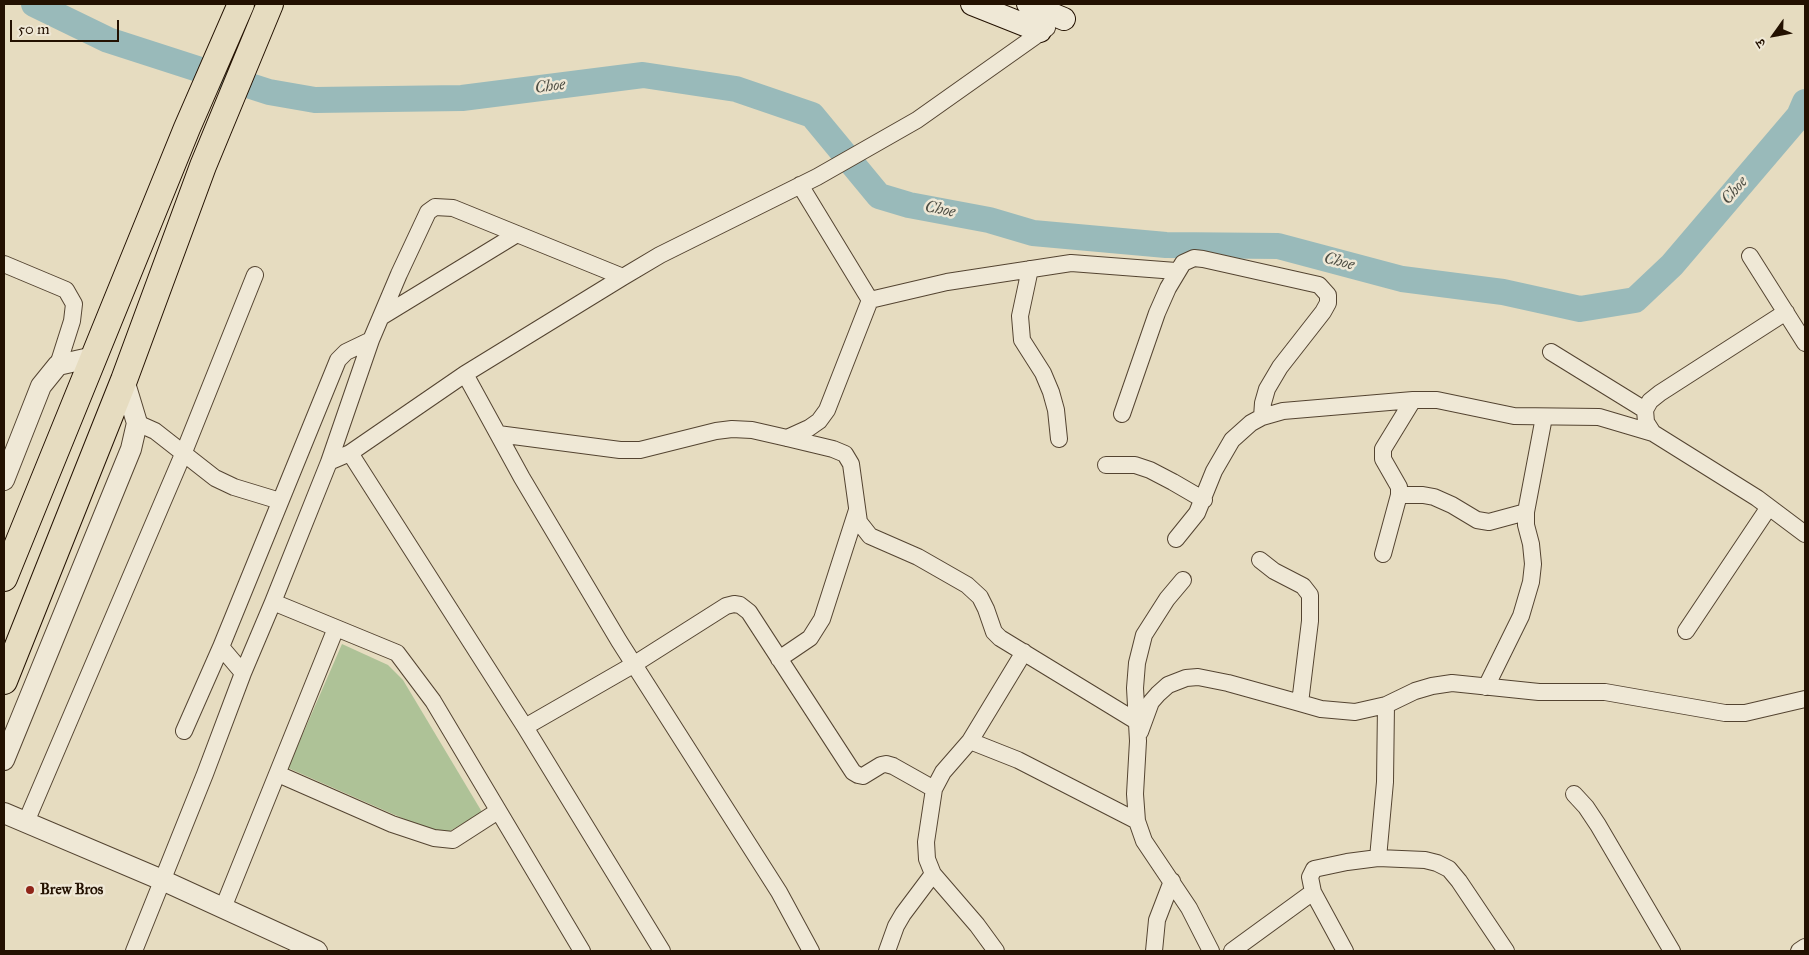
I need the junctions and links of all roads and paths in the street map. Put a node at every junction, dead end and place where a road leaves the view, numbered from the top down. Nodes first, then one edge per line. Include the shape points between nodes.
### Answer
1 (972, 4) edge
2 (1028, 4) edge
3 (238, 10) edge
4 (266, 13) edge
5 (1064, 18) joint
6 (1040, 31) junction
7 (800, 185) junction
8 (517, 234) junction
9 (1750, 256) dead end
10 (4, 264) edge
11 (1030, 269) junction
12 (1176, 271) junction
13 (254, 275) dead end
14 (623, 276) junction
15 (870, 300) junction
16 (1786, 312) junction
17 (381, 317) junction
18 (371, 340) junction
19 (1805, 343) edge
20 (1551, 352) dead end
21 (94, 357) junction
22 (58, 365) junction
23 (465, 374) junction
24 (124, 380) junction
25 (1413, 400) junction
26 (1645, 410) junction
27 (1122, 414) dead end
28 (1262, 417) junction
29 (1544, 417) junction
30 (137, 423) junction
31 (1653, 433) junction
32 (498, 434) junction
33 (787, 438) junction
34 (1059, 440) dead end
35 (184, 452) junction
36 (350, 453) junction
37 (329, 462) junction
38 (1106, 465) dead end
39 (4, 480) edge
40 (1399, 495) junction
41 (1204, 500) junction
42 (280, 501) junction
43 (1769, 507) junction
44 (857, 510) junction
45 (1526, 512) junction
46 (1805, 534) edge
47 (1176, 539) dead end
48 (1382, 554) dead end
49 (1260, 560) dead end
50 (4, 578) edge
51 (1183, 580) dead end
52 (273, 602) junction
53 (336, 628) junction
54 (1686, 631) dead end
55 (221, 647) junction
56 (1024, 652) junction
57 (779, 659) junction
58 (633, 665) junction
59 (242, 673) junction
60 (4, 681) edge
61 (1486, 687) junction
62 (1805, 699) edge
63 (1300, 703) junction
64 (1386, 705) junction
65 (1136, 721) junction
66 (525, 727) junction
67 (184, 732) dead end
68 (970, 741) junction
69 (1138, 741) junction
70 (4, 760) edge
71 (278, 774) junction
72 (934, 789) junction
73 (1574, 794) dead end
74 (498, 811) junction
75 (4, 813) edge
76 (1137, 821) junction
77 (26, 822) junction
78 (1378, 858) junction
79 (933, 874) junction
80 (162, 880) junction
81 (1172, 881) junction
82 (1313, 892) junction
83 (223, 908) junction
84 (1805, 947) edge
85 (134, 951) edge
86 (317, 951) edge
87 (582, 951) edge
88 (662, 951) edge
89 (811, 951) edge
90 (887, 951) edge
91 (996, 951) edge
92 (1154, 951) edge
93 (1211, 951) edge
94 (1232, 951) edge
95 (1345, 951) edge
96 (1506, 951) edge
97 (1672, 951) edge
98 (1799, 951) edge

1 - 6 main road
2 - 5 main road
3 - 21 main road
4 - 24 main road via 203,166
5 - 6 street
6 - 7 street via 917,120
7 - 14 street via 660,254
7 - 15 street
8 - 14 street
8 - 17 street
8 - 17 street via 453,208 434,207 428,212
9 - 16 street
10 - 22 street via 66,290 74,304
11 - 12 street via 1071,263
11 - 15 street via 948,282
11 - 34 street via 1020,316 1022,340 1051,392
12 - 27 street via 1157,313
12 - 28 street via 1182,263 1194,258 1203,259 1319,285 1328,295 1323,312 1267,389
13 - 35 street
14 - 23 street
15 - 33 street via 827,410 814,425
16 - 19 street
16 - 26 street via 1660,393
17 - 18 street
18 - 37 street
18 - 42 street via 346,352 338,360
20 - 26 street
21 - 22 street
21 - 50 main road
22 - 39 street via 41,386
23 - 32 street
23 - 36 street
24 - 30 street
24 - 60 main road
25 - 28 street via 1283,411
25 - 29 street via 1437,400 1506,415
25 - 40 street via 1383,449 1383,459 1399,487
26 - 31 street via 1646,422
28 - 41 street via 1232,440 1214,471
29 - 31 street via 1599,416
29 - 45 street
30 - 35 street via 156,431
30 - 70 street via 131,449
31 - 43 street
32 - 33 street via 620,450 640,450 716,430 752,430
32 - 58 street
33 - 44 street via 845,454 851,464
35 - 42 street via 215,478
35 - 77 street
36 - 37 street
36 - 66 street
37 - 52 street
38 - 41 street via 1135,465 1150,470
40 - 45 street via 1434,497 1477,520 1489,522
40 - 48 street
41 - 47 street
42 - 55 street
43 - 46 street
43 - 54 street
44 - 56 street via 859,522 870,536 918,557 974,590 986,609 994,632
44 - 57 street via 819,625 810,638
45 - 61 street via 1533,564 1531,582 1521,616
49 - 63 street via 1303,586 1310,595
51 - 65 street via 1144,635 1137,663
52 - 53 street
52 - 59 street
53 - 71 street
53 - 74 street via 397,654 432,701
55 - 59 street
55 - 67 street
56 - 65 street
56 - 68 street
57 - 58 street via 749,612 734,604
57 - 72 street via 853,772 862,776 886,764
58 - 66 street
58 - 89 street via 780,892
59 - 80 street
61 - 62 street via 1539,692 1605,692 1725,713 1746,713
61 - 64 street via 1452,683 1432,686
63 - 64 street via 1321,709 1355,712
63 - 69 street via 1249,688 1198,677 1186,678 1168,685 1151,702
64 - 78 street via 1385,782
65 - 69 street
66 - 88 street
68 - 72 street via 943,772
68 - 76 street via 1018,760
69 - 76 street
71 - 74 street via 392,824 434,838 454,840
71 - 83 street
72 - 79 street via 926,842 927,859
73 - 97 street via 1598,825
74 - 87 street
75 - 77 street
76 - 81 street via 1144,840
77 - 80 street
78 - 82 street via 1314,869 1310,877
78 - 96 street via 1425,860 1449,869
79 - 90 street via 903,914
79 - 91 street
80 - 83 street
80 - 85 street
81 - 92 street via 1157,920
81 - 93 street
82 - 94 street
82 - 95 street
83 - 86 street
84 - 98 street

